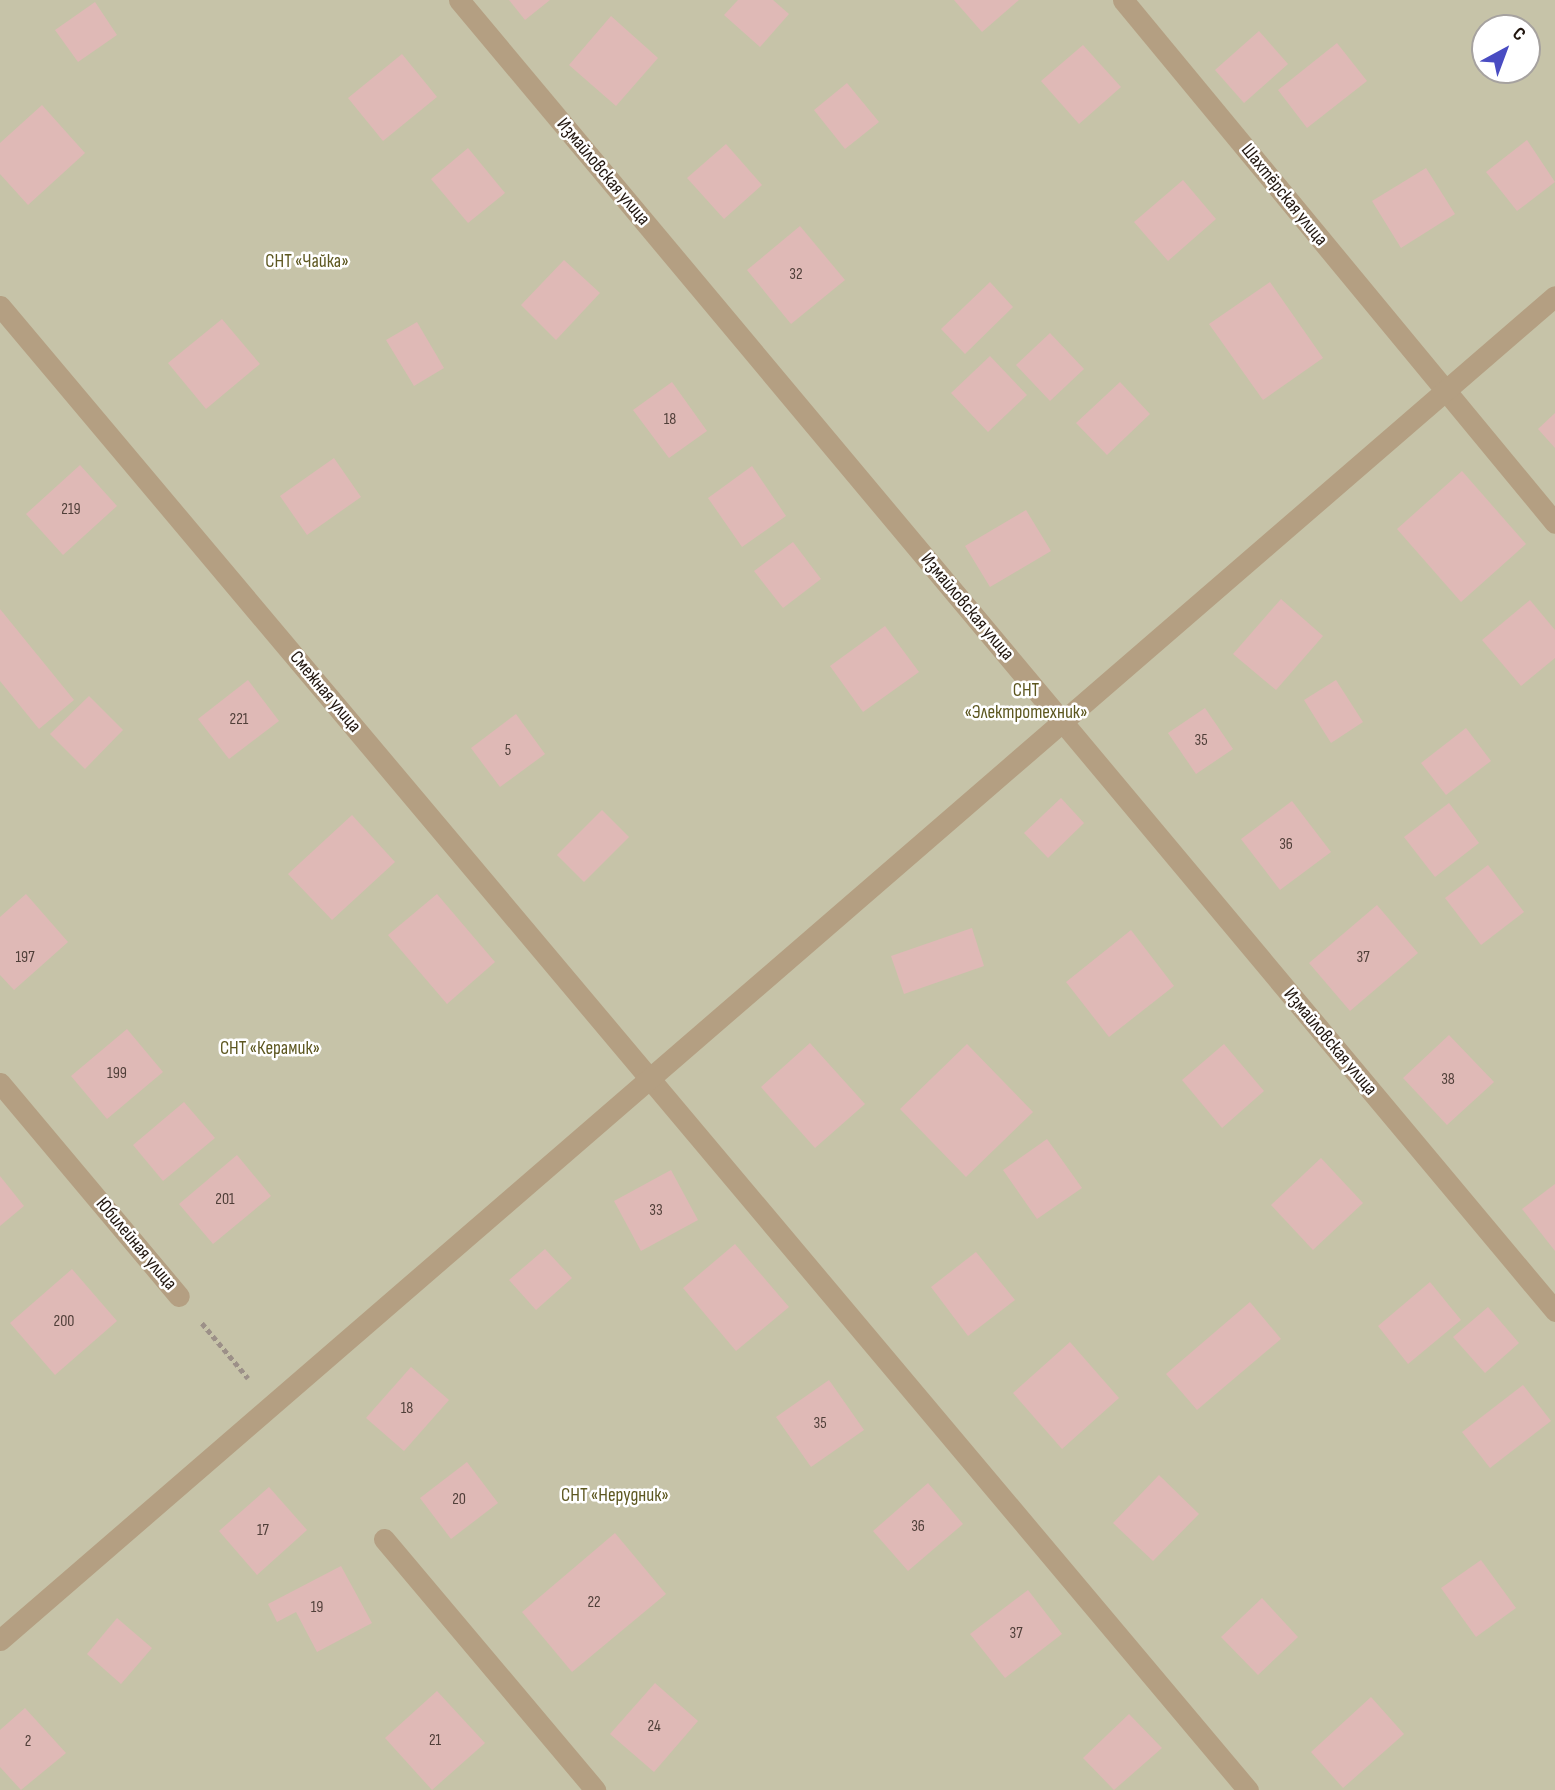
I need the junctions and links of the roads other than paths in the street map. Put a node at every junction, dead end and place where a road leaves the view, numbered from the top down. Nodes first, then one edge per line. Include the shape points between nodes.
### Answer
1 (459, 0) edge
2 (1123, 0) edge
3 (1555, 296) edge
4 (0, 306) edge
5 (1446, 391) junction
6 (1555, 523) edge
7 (1063, 722) junction
8 (650, 1079) junction
9 (0, 1083) edge
10 (179, 1296) road end
11 (1555, 1311) edge
12 (384, 1539) dead end
13 (0, 1640) edge
14 (595, 1790) edge
15 (1248, 1790) edge

1 - 7 street, Измайловская улица
2 - 5 street, Шахтёрская улица
3 - 5 street
4 - 8 street, Смежная улица
5 - 6 street, Шахтёрская улица
5 - 7 street
7 - 8 street
7 - 11 street, Измайловская улица
8 - 13 street
8 - 15 street, Смежная улица
9 - 10 street, Юбилейная улица
12 - 14 street

